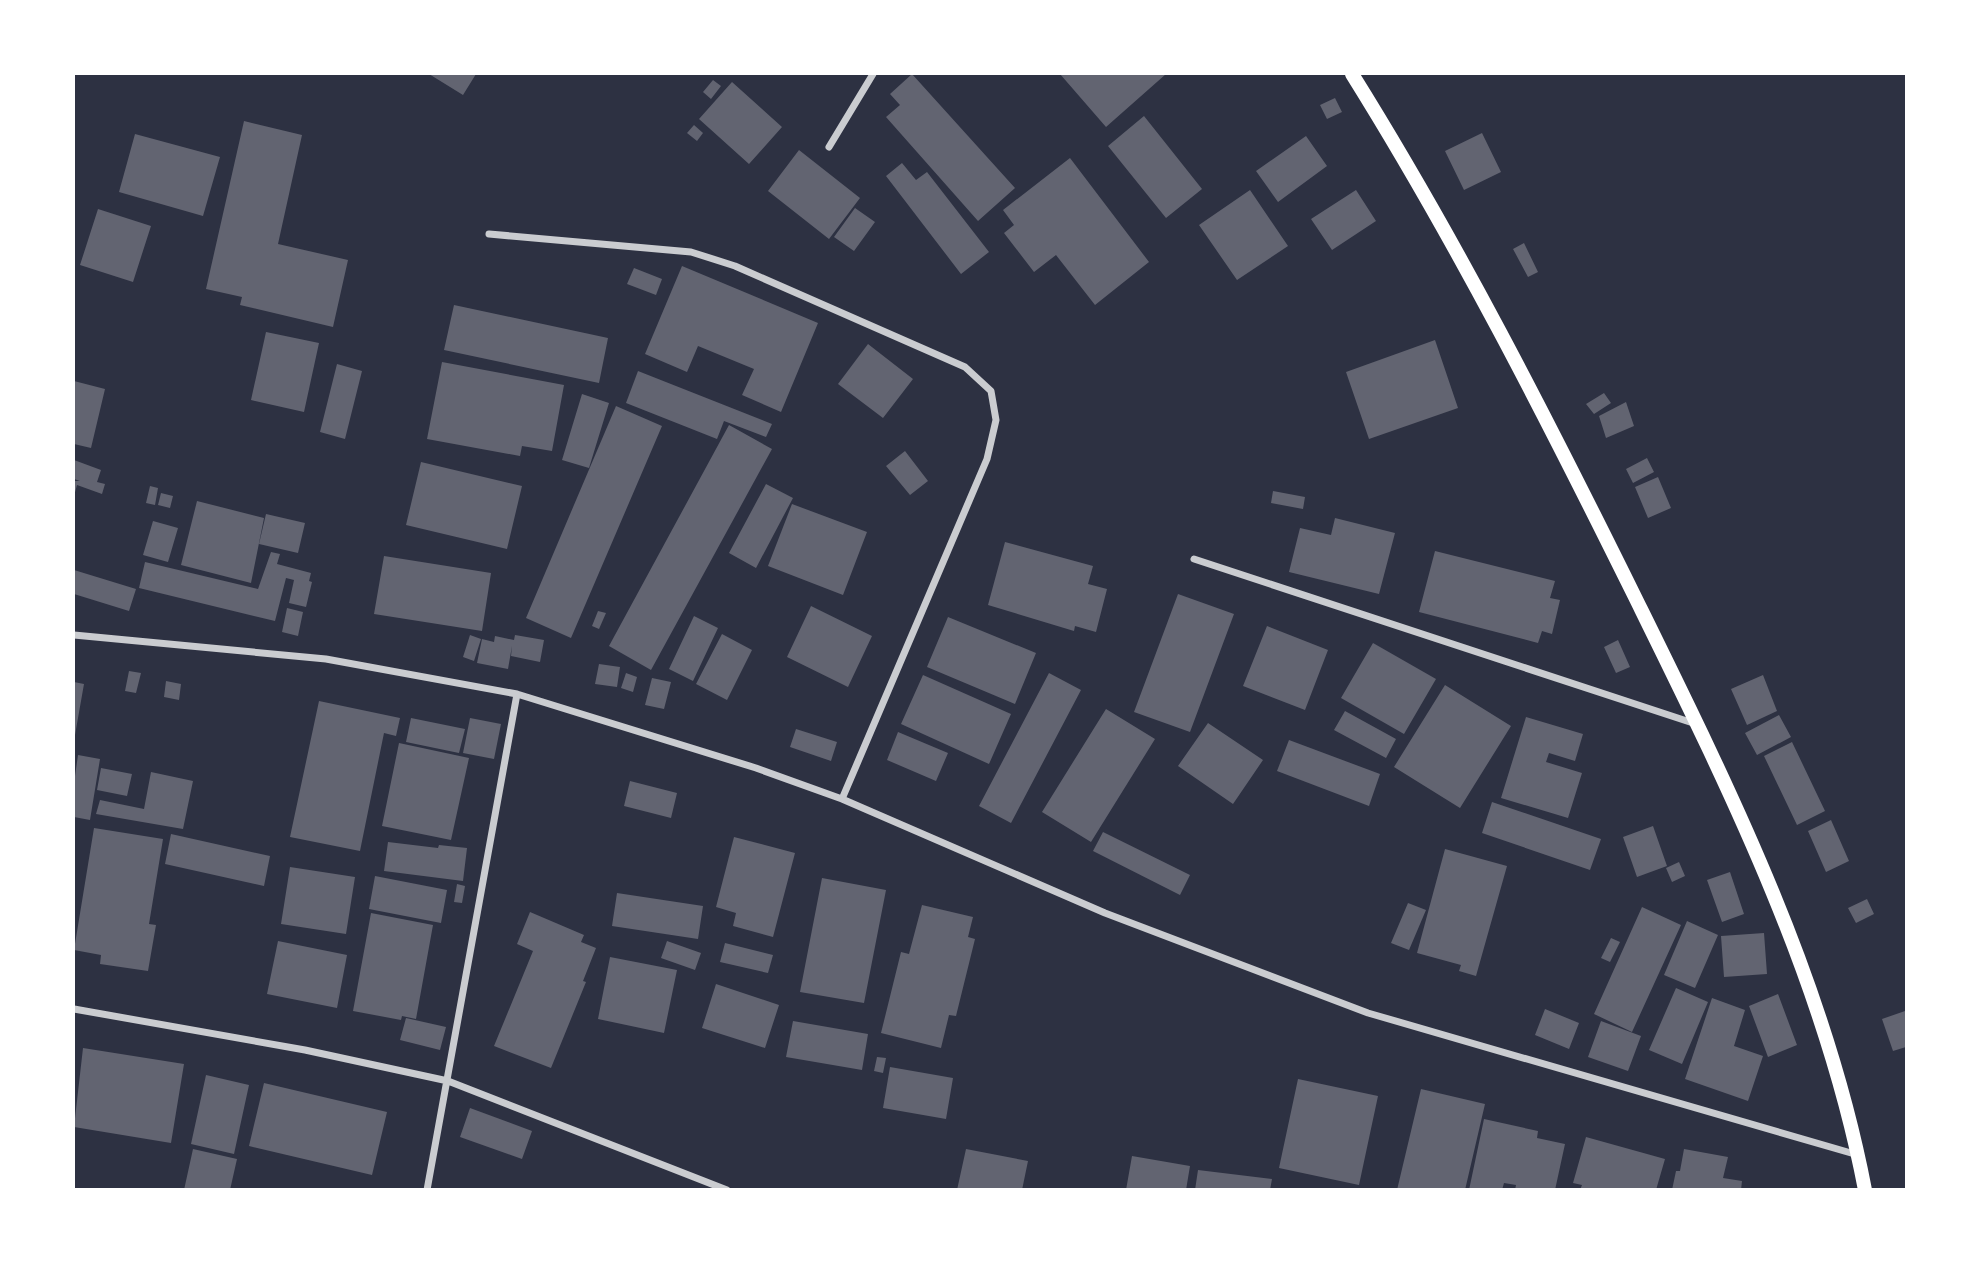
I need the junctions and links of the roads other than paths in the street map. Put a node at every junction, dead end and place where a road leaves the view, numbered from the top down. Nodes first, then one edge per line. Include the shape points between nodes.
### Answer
1 (873, 74) edge
2 (1352, 74) edge
3 (829, 146) dead end
4 (488, 234) dead end
5 (1194, 559) dead end
6 (74, 635) edge
7 (517, 694) junction
8 (1698, 724) junction
9 (842, 799) junction
10 (74, 1009) edge
11 (448, 1081) junction
12 (1858, 1155) junction
13 (427, 1189) edge
14 (727, 1189) edge
15 (1865, 1189) edge

1 - 3 street
2 - 8 main road via 1422,185 1538,402
4 - 9 street via 691,253 735,266 965,367 991,391 996,420 987,459
5 - 8 street
6 - 7 street via 326,659
7 - 9 street
7 - 11 street
8 - 12 main road via 1804,974 1847,1105
9 - 12 street via 1105,913 1368,1013
10 - 11 street via 306,1050
11 - 13 street
11 - 14 street
12 - 15 main road

